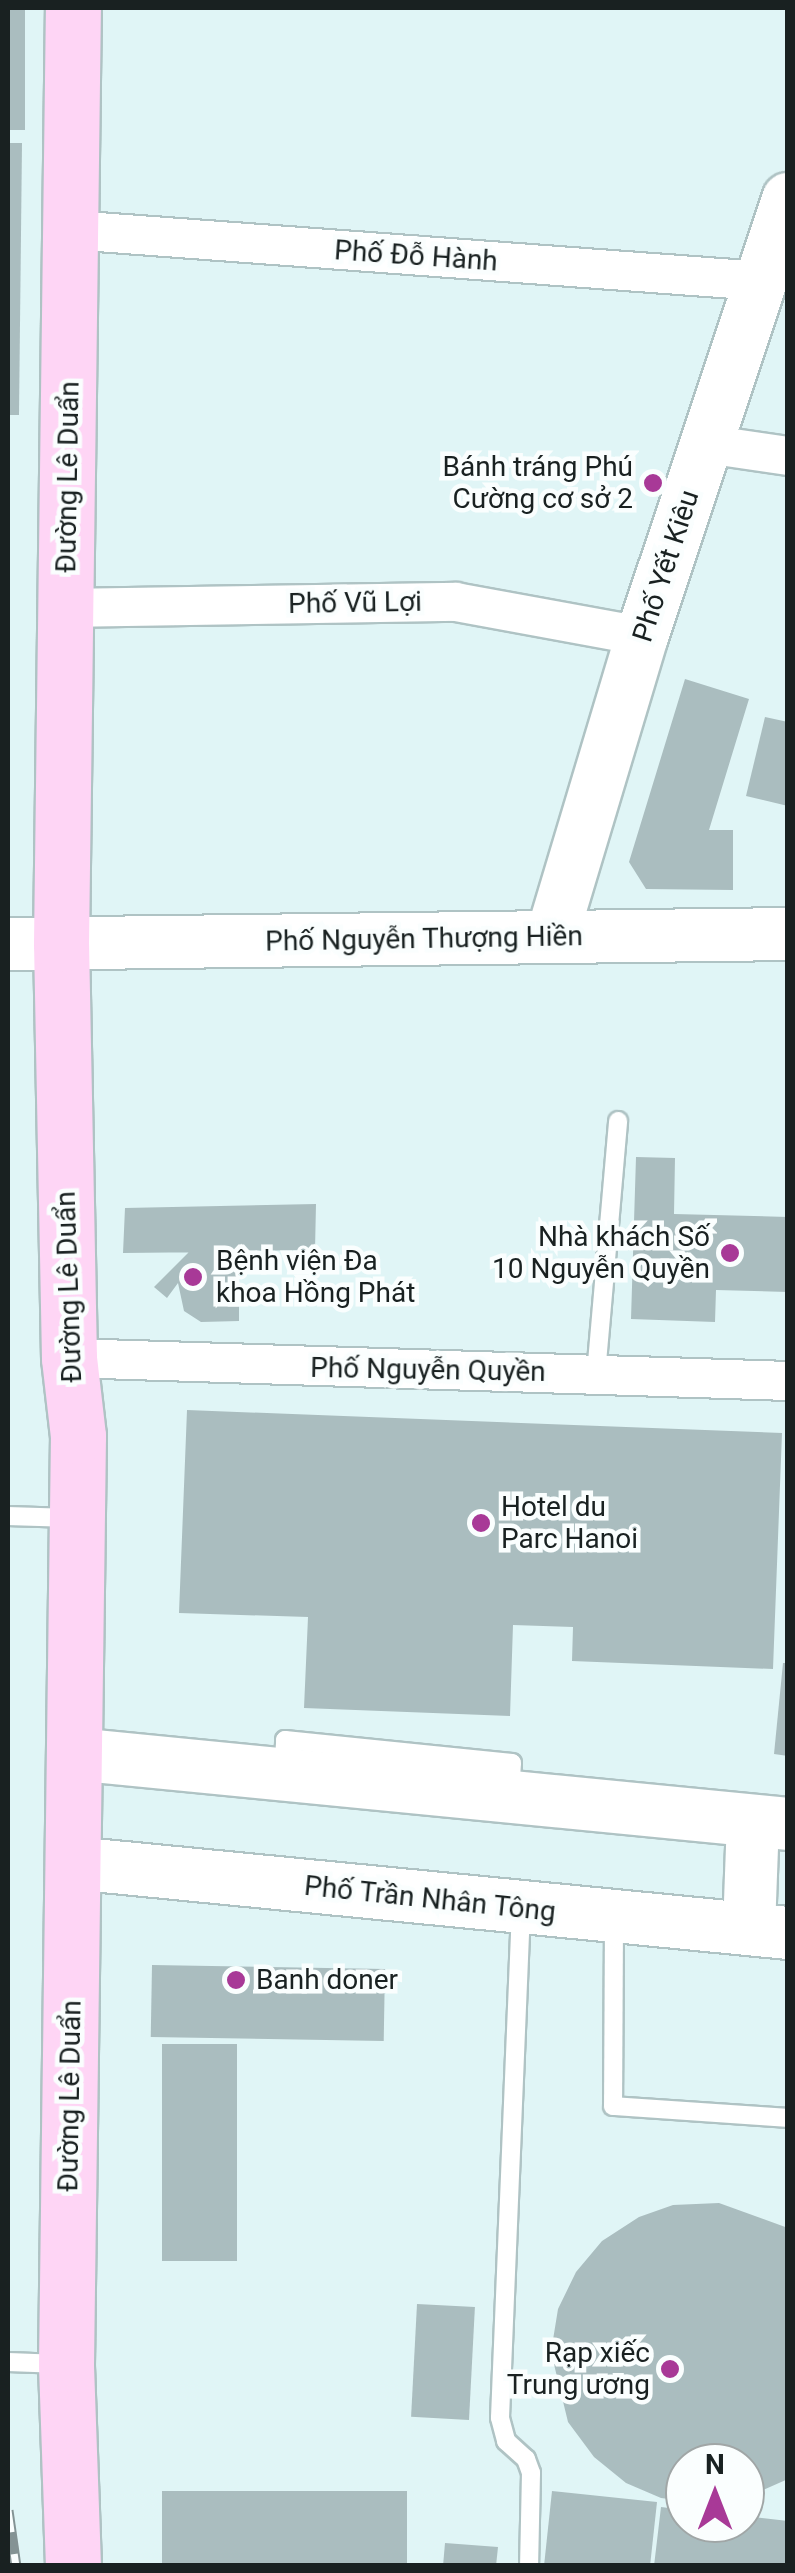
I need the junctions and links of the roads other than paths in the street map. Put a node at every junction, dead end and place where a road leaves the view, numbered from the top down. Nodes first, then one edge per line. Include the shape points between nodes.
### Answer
1 (74, 8) edge
2 (788, 199) edge
3 (70, 230) junction
4 (761, 281) junction
5 (706, 444) junction
6 (788, 456) edge
7 (66, 608) junction
8 (642, 636) junction
9 (788, 934) edge
10 (552, 936) junction
11 (8, 944) edge
12 (61, 944) junction
13 (618, 1121) dead end
14 (69, 1358) junction
15 (596, 1374) junction
16 (788, 1381) edge
17 (8, 1516) edge
18 (77, 1518) junction
19 (74, 1754) junction
20 (770, 1822) edge
21 (73, 1863) junction
22 (522, 1909) junction
23 (614, 1916) junction
24 (768, 1931) edge
25 (788, 2118) edge
26 (8, 2362) edge
27 (66, 2364) junction
28 (73, 2566) edge
29 (529, 2566) edge

1 - 3 main road, Đường Lê Duẩn
2 - 4 street, Phố Yết Kiêu
3 - 4 street, Phố Đỗ Hành
3 - 7 main road, Đường Lê Duẩn
4 - 5 street, Phố Yết Kiêu
5 - 6 street
5 - 8 street, Phố Yết Kiêu
7 - 8 street, Phố Vũ Lợi via 456,602
7 - 12 main road, Đường Lê Duẩn
8 - 10 street, Phố Yết Kiêu
9 - 10 street, Phố Nguyễn Thượng Hiền
10 - 12 street, Phố Nguyễn Thượng Hiền
11 - 12 street, Phố Nguyễn Thượng Hiền
12 - 14 main road, Đường Lê Duẩn
13 - 15 lane
14 - 15 street, Phố Nguyễn Quyền
14 - 18 main road, Đường Lê Duẩn via 78,1436
15 - 16 street, Phố Nguyễn Quyền
17 - 18 lane
18 - 19 main road, Đường Lê Duẩn
19 - 20 street
19 - 21 main road, Đường Lê Duẩn
20 - 24 street
21 - 22 street, Phố Trần Nhân Tông
21 - 27 main road, Đường Lê Duẩn
22 - 23 street, Phố Trần Nhân Tông
22 - 29 lane via 500,2418 506,2442 531,2473
23 - 24 street, Phố Trần Nhân Tông
23 - 25 lane via 612,2106
26 - 27 lane
27 - 28 main road, Đường Lê Duẩn

